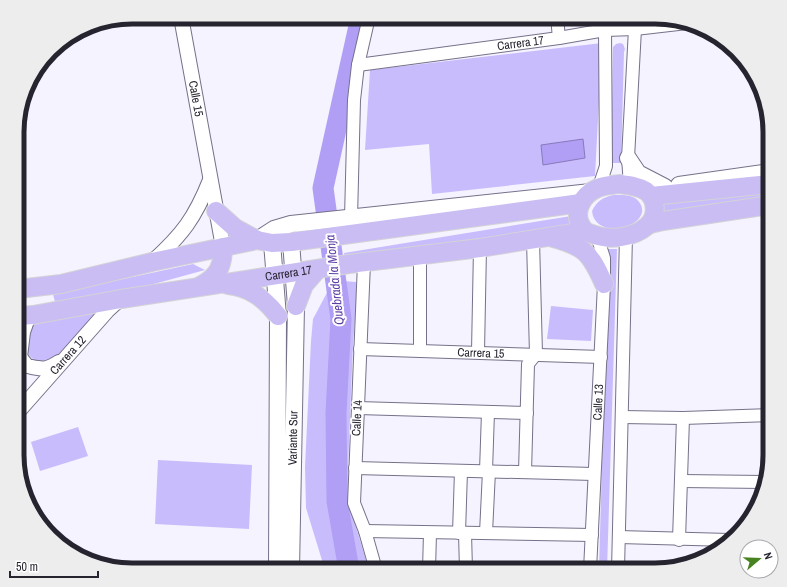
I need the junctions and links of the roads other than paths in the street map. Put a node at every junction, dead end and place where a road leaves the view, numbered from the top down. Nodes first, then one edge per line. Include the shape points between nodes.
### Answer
1 (182, 24) edge
2 (367, 24) edge
3 (558, 24) edge
4 (669, 25) edge
5 (634, 29) junction
6 (605, 30) junction
7 (559, 38) junction
8 (358, 65) junction
9 (628, 158) junction
10 (763, 173) edge
11 (210, 180) junction
12 (763, 184) edge
13 (646, 189) junction
14 (590, 194) junction
15 (763, 206) edge
16 (216, 211) junction
17 (763, 211) edge
18 (346, 224) junction
19 (313, 231) junction
20 (638, 231) junction
21 (591, 234) junction
22 (540, 238) junction
23 (265, 241) junction
24 (291, 242) junction
25 (223, 247) junction
26 (480, 248) junction
27 (420, 255) junction
28 (152, 262) junction
29 (356, 264) junction
30 (320, 269) junction
31 (293, 273) junction
32 (275, 276) junction
33 (62, 284) junction
34 (220, 284) junction
35 (604, 284) junction
36 (197, 287) junction
37 (24, 288) edge
38 (121, 298) junction
39 (296, 306) junction
40 (24, 314) edge
41 (24, 315) edge
42 (278, 316) junction
43 (360, 349) junction
44 (420, 350) junction
45 (478, 352) junction
46 (536, 354) junction
47 (601, 356) junction
48 (65, 358) junction
49 (24, 364) edge
50 (24, 405) edge
51 (358, 408) junction
52 (488, 412) junction
53 (527, 413) junction
54 (763, 416) edge
55 (622, 418) junction
56 (683, 418) junction
57 (355, 468) junction
58 (461, 471) junction
59 (487, 471) junction
60 (525, 472) junction
61 (594, 474) junction
62 (681, 481) junction
63 (759, 482) edge
64 (365, 531) junction
65 (430, 532) junction
66 (462, 533) junction
67 (486, 533) junction
68 (592, 535) junction
69 (619, 537) junction
70 (679, 540) junction
71 (722, 540) edge
72 (277, 563) edge
73 (291, 563) edge
74 (374, 563) edge
75 (429, 563) edge
76 (465, 563) edge
77 (590, 563) edge
78 (618, 563) edge

1 - 11 street, Calle 15
2 - 8 street
3 - 7 street
4 - 5 street, Carrera 17
5 - 6 street, Carrera 17
5 - 9 street
6 - 7 street, Carrera 17
6 - 14 street via 606,166
7 - 8 street, Carrera 17
8 - 18 street
9 - 13 street
9 - 13 main road
10 - 13 main road
11 - 16 street, Calle 15
11 - 28 street via 187,226
12 - 13 main road
13 - 14 main road via 619,184
13 - 20 main road via 655,209 654,214
14 - 18 main road
14 - 21 main road via 578,208 578,215 580,222
15 - 20 main road via 663,220
16 - 23 main road via 234,228
16 - 25 street, Calle 15
17 - 20 main road
18 - 19 main road
19 - 23 main road via 291,224 281,227
19 - 24 main road
20 - 21 main road via 613,238
20 - 55 street, Calle 13
21 - 22 main road, Carrera 17
21 - 35 street, Calle 13 via 604,258
22 - 26 main road, Carrera 17
22 - 35 main road via 566,241 582,249 596,267
22 - 46 street
23 - 24 main road
23 - 25 main road
23 - 32 main road, Variante Sur
24 - 31 main road, Variante Sur
25 - 28 main road
25 - 36 main road via 223,260 218,272 209,282
26 - 27 main road, Carrera 17
26 - 45 street
27 - 29 main road, Carrera 17
27 - 44 street
28 - 33 main road
29 - 30 main road, Carrera 17
29 - 43 street, Calle 14
30 - 31 main road, Carrera 17
30 - 39 main road via 304,285
31 - 32 main road, Carrera 17
31 - 39 main road, Variante Sur
32 - 34 main road, Carrera 17
32 - 42 main road, Variante Sur
33 - 37 main road
33 - 40 main road
34 - 36 main road, Carrera 17
34 - 42 main road via 237,286 253,292 267,302
35 - 47 street, Calle 13
36 - 38 main road, Carrera 17
38 - 41 main road, Carrera 17
38 - 48 street, Carrera 12
39 - 73 main road, Variante Sur
42 - 72 main road, Variante Sur
43 - 44 street, Carrera 15
43 - 51 street, Calle 14
44 - 45 street, Carrera 15
45 - 46 street, Carrera 15
46 - 47 street, Carrera 15
46 - 53 street via 528,364
47 - 61 street, Calle 13
48 - 49 street via 48,369
48 - 50 street, Carrera 12
51 - 52 street
51 - 57 street, Calle 14
52 - 53 street
52 - 59 street
53 - 60 street
54 - 56 street
55 - 56 street
55 - 69 street, Calle 13
56 - 62 street
57 - 58 street
57 - 64 street, Calle 14 via 354,503
58 - 59 street
58 - 66 street
59 - 60 street
59 - 67 street
60 - 61 street
61 - 68 street, Calle 13
62 - 63 street
62 - 70 street
64 - 65 street
64 - 74 street, Calle 14
65 - 66 street
65 - 75 street
66 - 67 street
66 - 76 street
67 - 68 street
68 - 77 street, Calle 13
69 - 70 street
69 - 78 street, Calle 13
70 - 71 street

